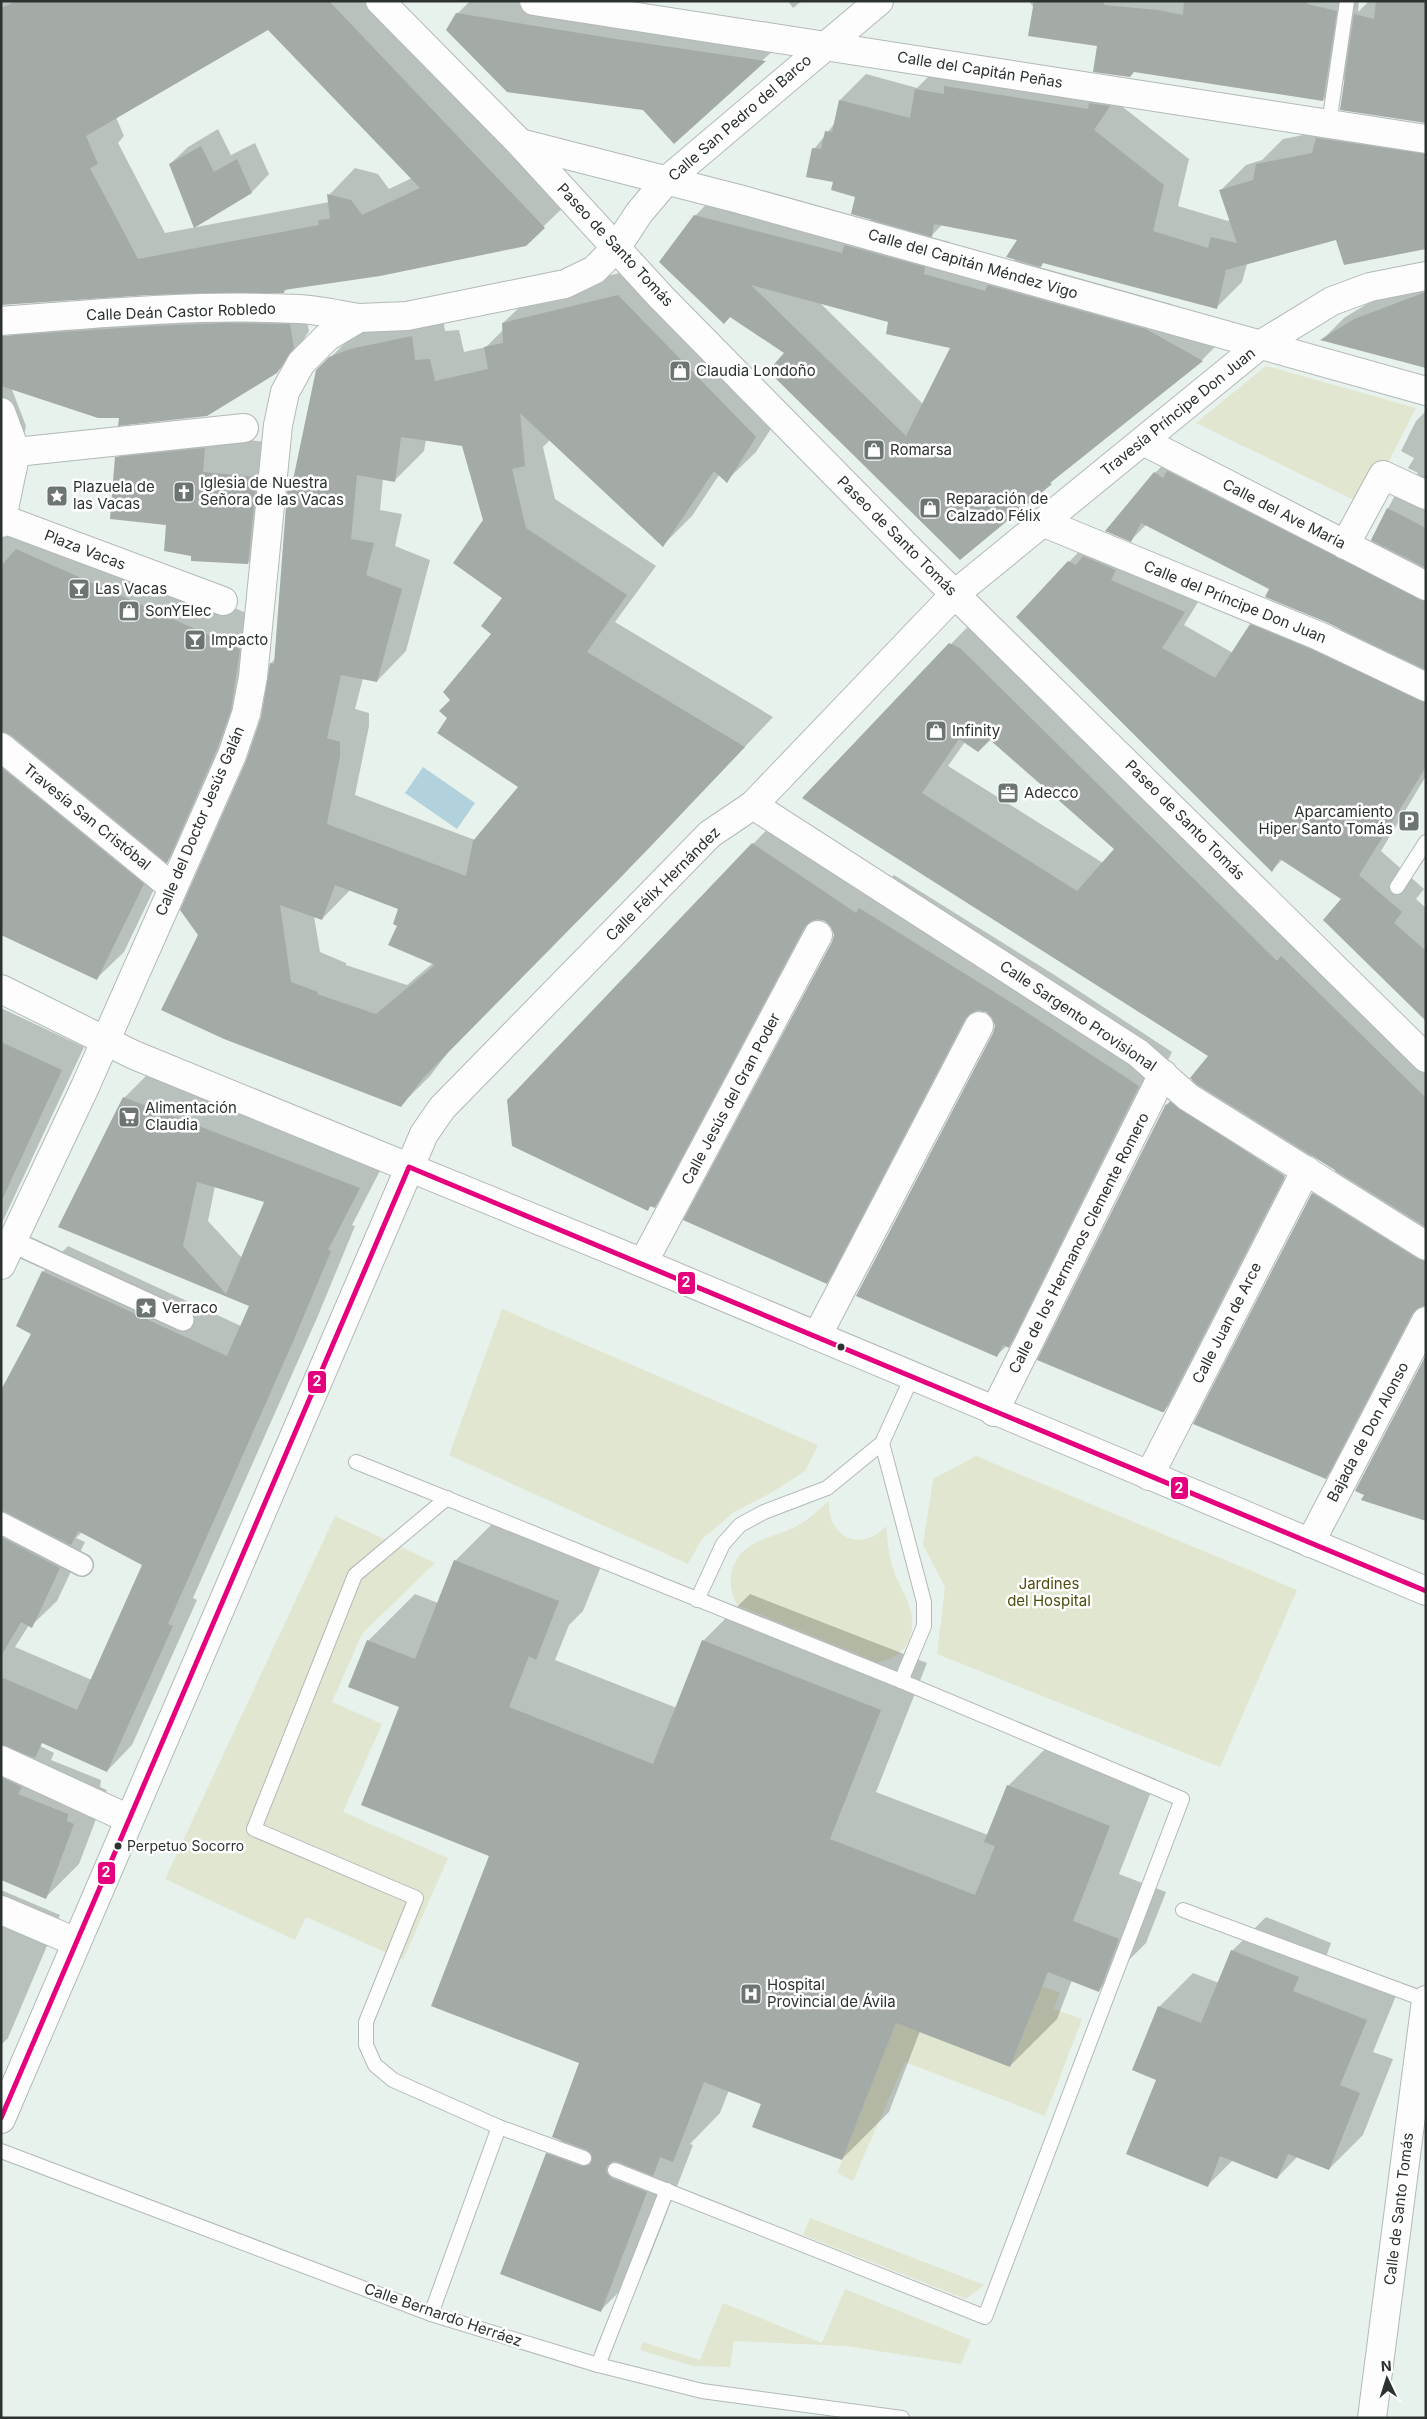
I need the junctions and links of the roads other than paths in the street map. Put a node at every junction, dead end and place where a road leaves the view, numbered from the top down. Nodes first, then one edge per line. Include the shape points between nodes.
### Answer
1 (534, 1) edge
2 (878, 1) edge
3 (1347, 1) edge
4 (391, 4) edge
5 (826, 45) junction
6 (1329, 124) junction
7 (1426, 139) edge
8 (520, 142) junction
9 (666, 181) junction
10 (616, 248) junction
11 (1426, 276) edge
12 (359, 318) junction
13 (1, 321) edge
14 (1260, 345) junction
15 (1426, 391) edge
16 (1, 412) edge
17 (244, 428) dead end
18 (1144, 441) junction
19 (16, 452) junction
20 (6, 485) edge
21 (1426, 495) edge
22 (2, 521) edge
23 (1042, 522) junction
24 (1345, 545) junction
25 (1426, 586) edge
26 (955, 594) junction
27 (223, 601) dead end
28 (1426, 687) edge
29 (1, 747) edge
30 (754, 805) junction
31 (1426, 842) edge
32 (172, 887) junction
33 (1396, 887) dead end
34 (818, 935) dead end
35 (1, 989) edge
36 (979, 1026) dead end
37 (105, 1041) junction
38 (1426, 1058) edge
39 (1164, 1074) junction
40 (409, 1167) junction
41 (1306, 1170) junction
42 (1426, 1246) edge
43 (7, 1253) edge
44 (643, 1263) junction
45 (183, 1320) dead end
46 (1426, 1321) edge
47 (817, 1336) junction
48 (912, 1377) junction
49 (994, 1412) junction
50 (882, 1443) junction
51 (356, 1462) dead end
52 (1149, 1476) junction
53 (447, 1498) junction
54 (1, 1524) edge
55 (1310, 1543) junction
56 (82, 1565) dead end
57 (1426, 1592) edge
58 (697, 1600) junction
59 (901, 1681) junction
60 (1, 1760) edge
61 (130, 1818) junction
62 (1, 1910) edge
63 (1183, 1910) dead end
64 (76, 1942) junction
65 (1426, 2000) edge
66 (1, 2119) edge
67 (498, 2127) junction
68 (1, 2151) edge
69 (584, 2158) dead end
70 (615, 2170) dead end
71 (667, 2190) junction
72 (431, 2314) junction
73 (598, 2365) junction
74 (902, 2418) edge
75 (1372, 2418) edge

1 - 5 street, Calle del Capitán Peñas
2 - 5 street, Calle San Pedro del Barco
3 - 6 lane
4 - 8 street, Paseo de Santo Tomás
5 - 6 street, Calle del Capitán Peñas
5 - 9 street, Calle San Pedro del Barco
6 - 7 street, Calle del Capitán Peñas
8 - 9 street, Calle del Capitán Méndez Vigo
8 - 10 street, Paseo de Santo Tomás
9 - 10 street, Calle San Pedro del Barco
9 - 14 street, Calle del Capitán Méndez Vigo
10 - 12 street, Calle del Doctor Jesús Galán via 594,270 565,284 407,316
10 - 26 street, Paseo de Santo Tomás
11 - 14 street, Travesía Príncipe Don Juan via 1370,288 1332,301
12 - 13 street, Calle Deán Castor Robledo via 300,309 215,309 134,311
12 - 32 street, Calle del Doctor Jesús Galán via 327,337 301,363 285,392 278,425 261,605 246,714 232,755
14 - 15 street, Calle del Capitán Méndez Vigo
14 - 18 street, Travesía Príncipe Don Juan
16 - 19 street
17 - 19 street
18 - 23 street, Travesía Príncipe Don Juan
18 - 24 street, Calle del Ave María
19 - 20 street, Plaza Vacas
20 - 22 street, Plaza Vacas
21 - 24 street via 1383,474
22 - 27 street, Plaza Vacas
23 - 26 street, Travesía Príncipe Don Juan
23 - 28 street, Calle del Príncipe Don Juan via 1319,636
24 - 25 street, Calle del Ave María
26 - 30 street, Calle Félix Hernández
26 - 38 street, Paseo de Santo Tomás
29 - 32 street, Travesía San Cristóbal
30 - 39 street, Calle Sargento Provisional via 1138,1053
30 - 40 street, Calle Félix Hernández via 710,834 442,1108 424,1134
31 - 33 lane
32 - 37 street, Calle del Doctor Jesús Galán
34 - 44 street, Calle Jesús del Gran Poder
35 - 37 street
36 - 47 street
37 - 40 street
37 - 43 street, Calle del Doctor Jesús Galán
39 - 41 street, Calle Sargento Provisional via 1188,1097
39 - 49 street, Calle de los Hermanos Clemente Romero
40 - 44 street
40 - 61 street, Calle Félix Hernández
41 - 42 street, Calle Sargento Provisional
41 - 52 street, Calle Juan de Arce
43 - 45 street, Calle del Doctor Jesús Galán
44 - 47 street
46 - 55 street, Bajada de Don Alonso
47 - 48 street
48 - 49 street
48 - 50 lane
49 - 52 street
50 - 58 lane via 826,1488 740,1525 723,1544
50 - 59 lane via 924,1602 924,1626
51 - 53 lane
52 - 55 street
53 - 58 lane
53 - 67 lane via 356,1575 254,1829 416,1898 366,2022 369,2055 375,2066 394,2080
54 - 56 street
55 - 57 street
58 - 59 lane
59 - 71 lane via 1182,1799 985,2317
60 - 61 street
61 - 64 street, Calle Félix Hernández
62 - 64 street
63 - 65 lane
64 - 66 street, Calle Félix Hernández
65 - 75 street, Calle de Santo Tomás
67 - 69 lane
67 - 72 lane
68 - 72 lane, Calle Bernardo Herráez
70 - 71 lane
71 - 73 lane
72 - 73 lane, Calle Bernardo Herráez
73 - 74 lane, Calle Bernardo Herráez via 702,2391

